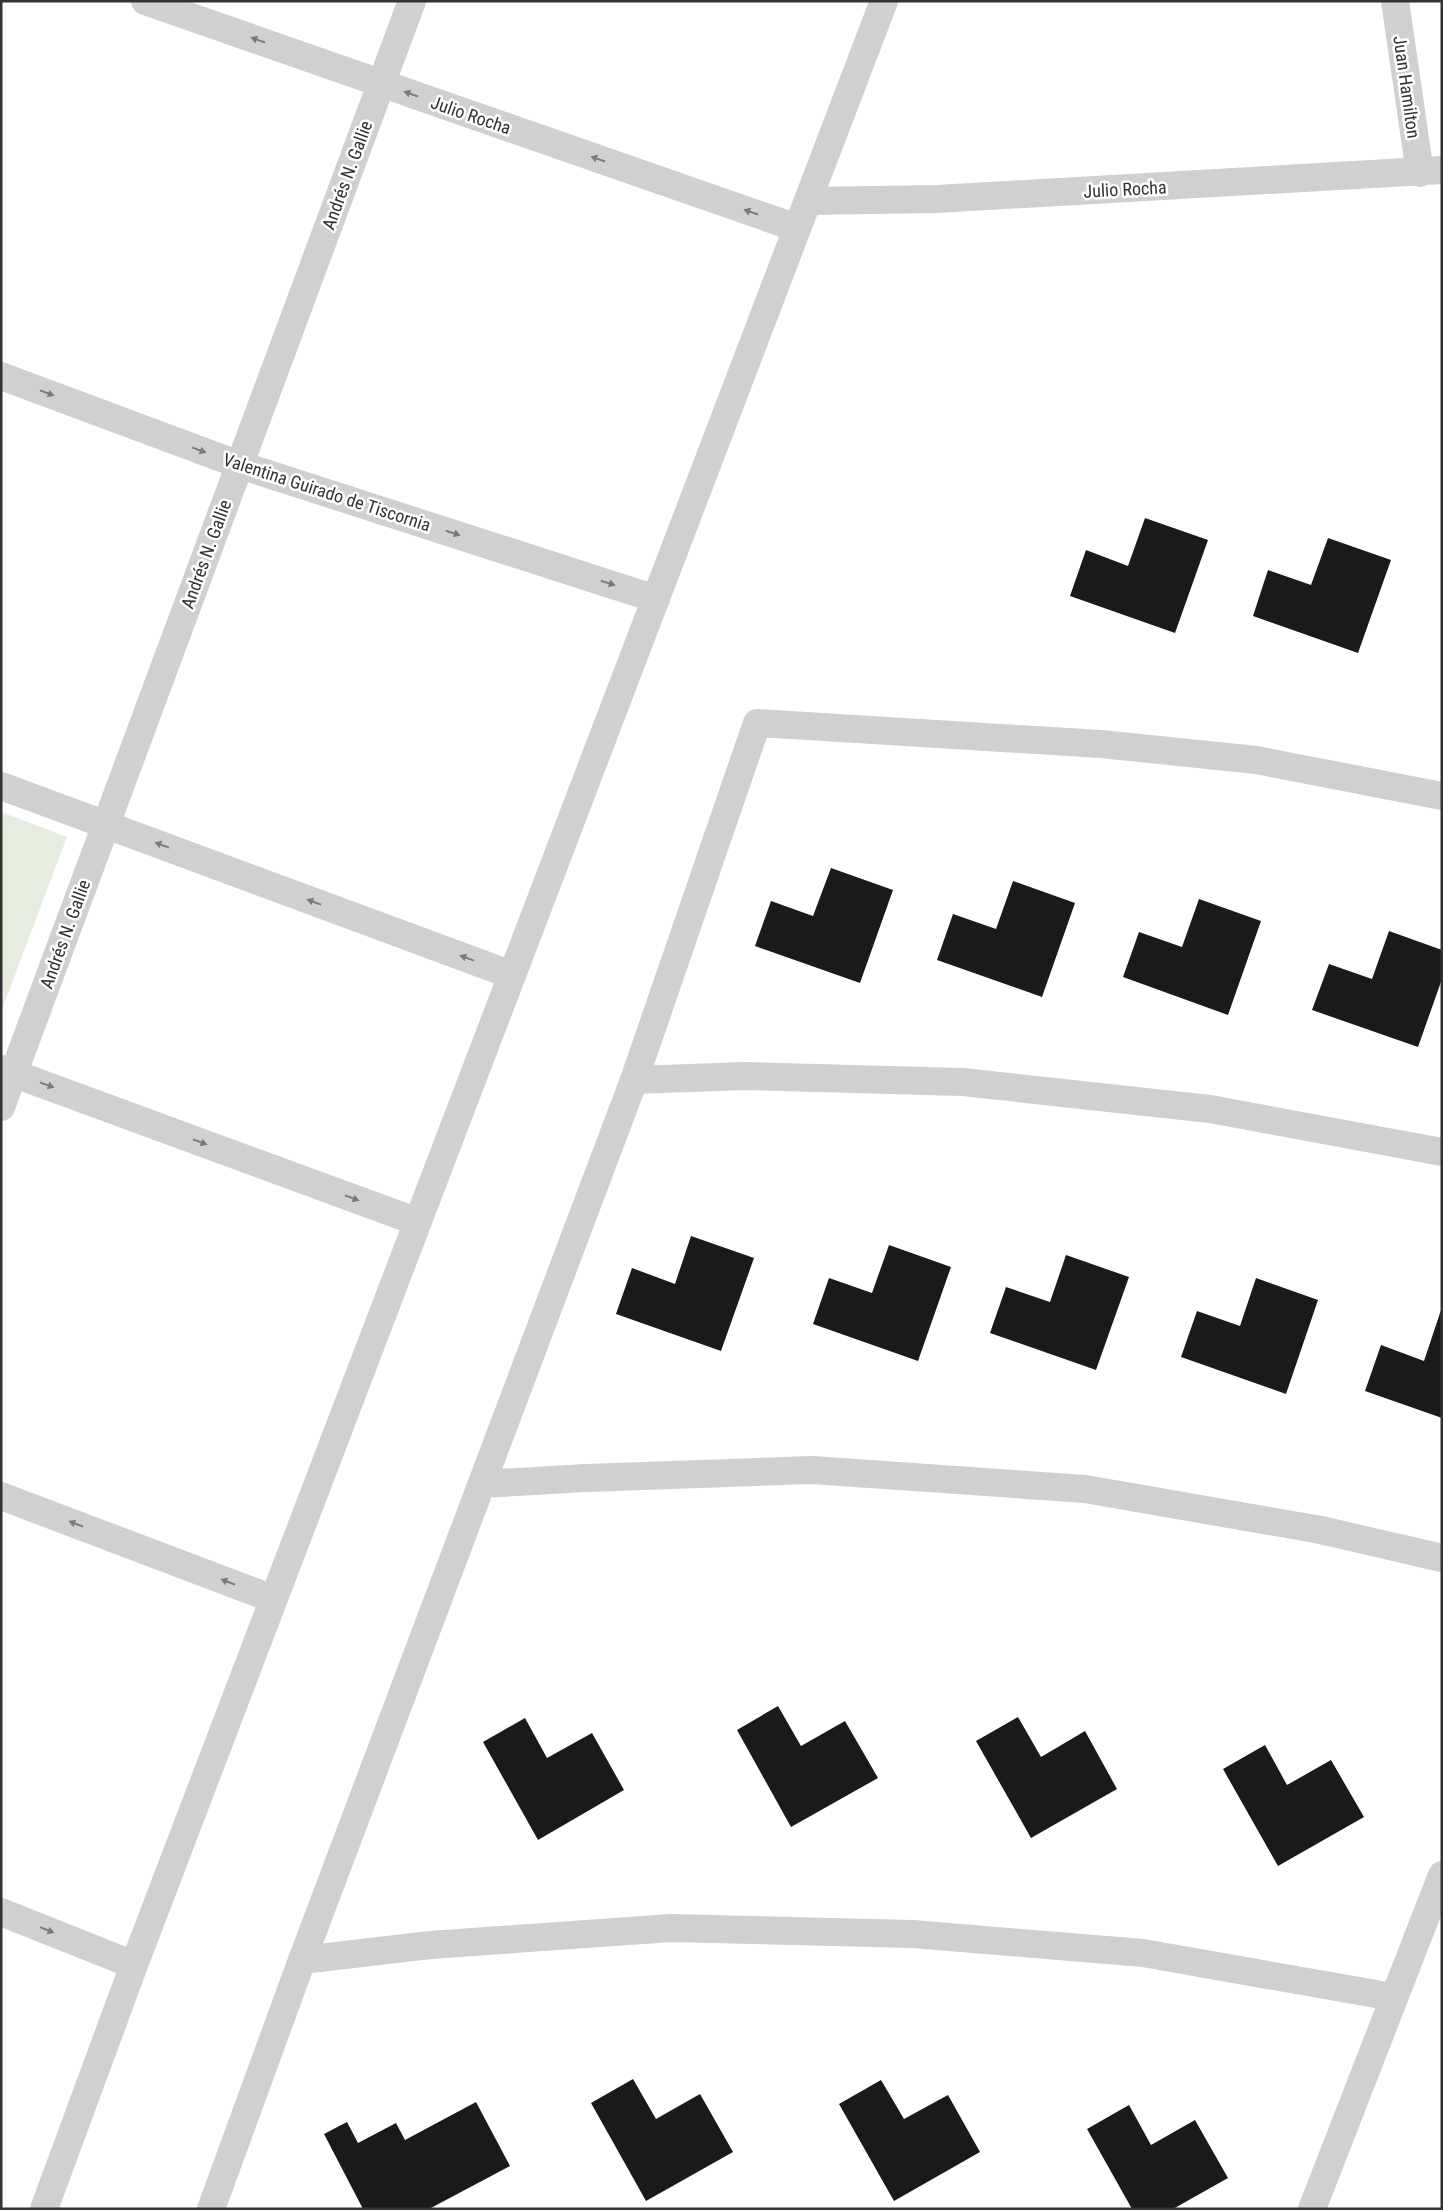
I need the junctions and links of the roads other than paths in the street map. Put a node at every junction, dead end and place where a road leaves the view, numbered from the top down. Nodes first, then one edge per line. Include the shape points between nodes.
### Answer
1 (145, 1) edge
2 (412, 1) edge
3 (884, 1) edge
4 (1395, 1) edge
5 (381, 83) junction
6 (1431, 171) edge
7 (808, 201) junction
8 (797, 228) junction
9 (1, 376) edge
10 (240, 465) junction
11 (656, 599) junction
12 (1, 786) edge
13 (1442, 796) edge
14 (106, 825) junction
15 (512, 975) junction
16 (8, 1071) edge
17 (634, 1080) junction
18 (1, 1108) edge
19 (1442, 1152) edge
20 (418, 1222) junction
21 (482, 1484) junction
22 (1, 1496) edge
23 (1442, 1558) edge
24 (273, 1599) junction
25 (1442, 1875) edge
26 (1, 1912) edge
27 (302, 1960) junction
28 (134, 1964) junction
29 (1394, 1997) junction
30 (44, 2209) edge
31 (211, 2209) edge
32 (1312, 2209) edge

5 -> 1 street, Julio Rocha
2 - 5 street, Andrés N. Gallie
3 - 7 street
4 - 6 street, Juan Hamilton
8 -> 5 street, Julio Rocha
5 - 10 street, Andrés N. Gallie
6 - 7 street, Julio Rocha via 937,199
7 - 8 street
8 - 11 street
9 -> 10 street, Valentina Guirado de Tiscornia
10 -> 11 street, Valentina Guirado de Tiscornia
10 - 14 street, Andrés N. Gallie
11 - 15 street
12 - 14 street
13 - 17 street via 1256,760 1101,744 757,723
15 -> 14 street
14 - 16 street, Andrés N. Gallie
15 - 20 street
16 - 18 street, Andrés N. Gallie
16 -> 20 street
17 - 19 street via 745,1076 963,1082 1210,1109
17 - 21 street
20 - 24 street
21 - 23 street via 812,1470 1085,1489 1321,1530
21 - 27 street
24 -> 22 street
24 - 28 street
25 - 29 street
26 -> 28 street
27 - 29 street via 430,1945 670,1928 913,1934 1143,1953
27 - 31 street
28 - 30 street
29 - 32 street

